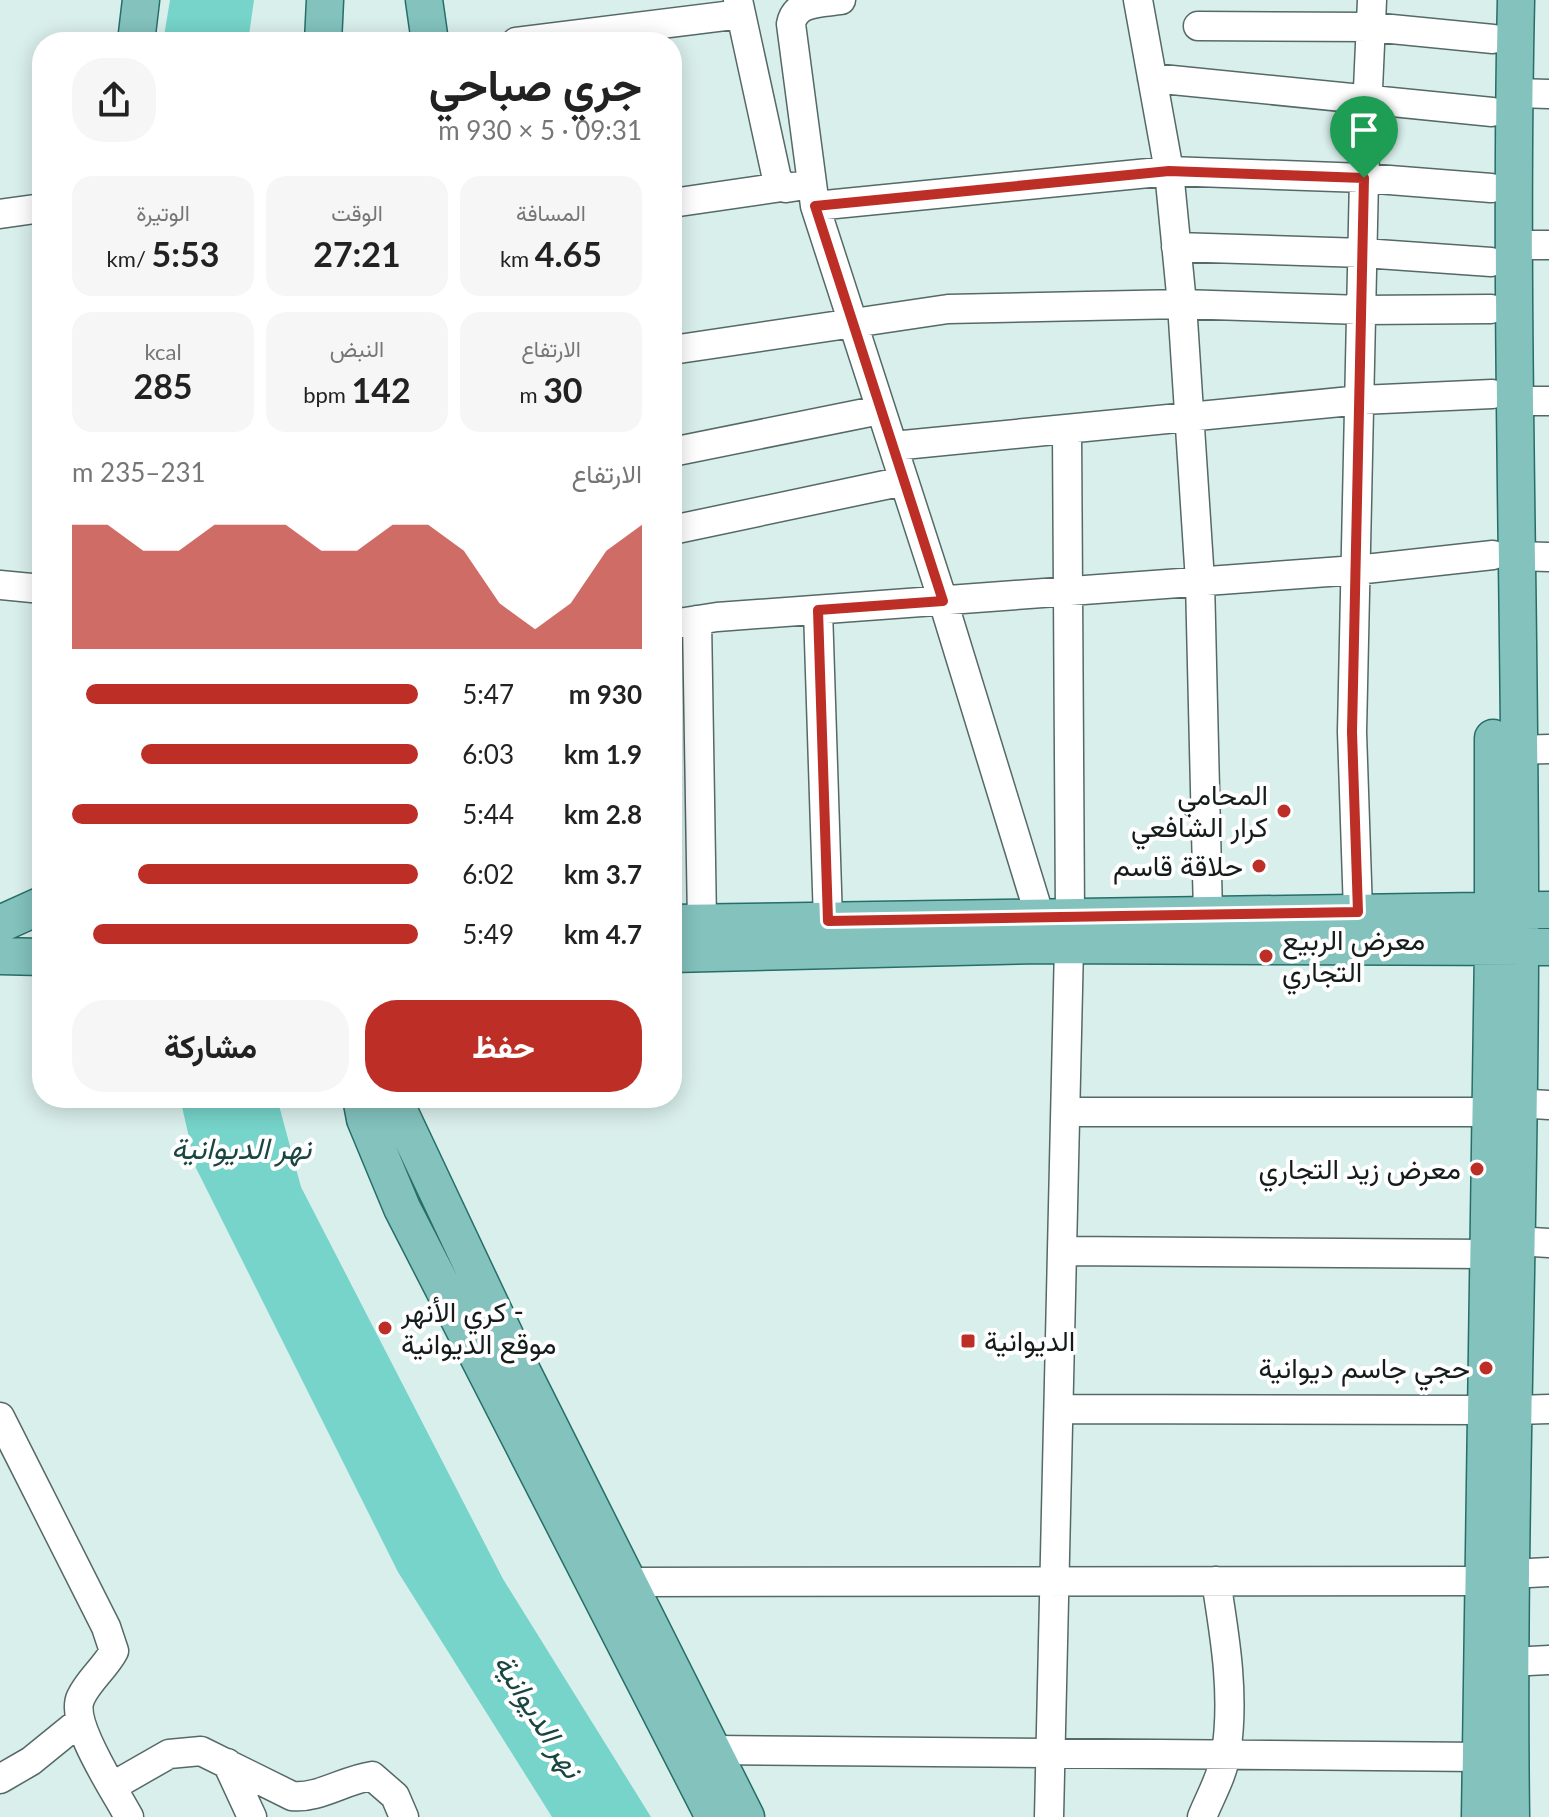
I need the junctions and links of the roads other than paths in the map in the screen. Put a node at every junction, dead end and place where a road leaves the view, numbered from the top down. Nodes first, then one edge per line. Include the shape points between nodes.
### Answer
1 (141, 0) edge
2 (325, 0) edge
3 (424, 0) edge
4 (838, 0) edge
5 (1138, 0) edge
6 (1492, 0) edge
7 (1516, 0) edge
8 (740, 7) edge
9 (1372, 13) edge
10 (1198, 26) dead end
11 (137, 32) edge
12 (323, 32) edge
13 (429, 32) edge
14 (580, 32) edge
15 (1493, 39) junction
16 (1152, 78) junction
17 (1367, 99) junction
18 (1518, 100) edge
19 (1169, 171) junction
20 (1364, 178) junction
21 (782, 187) junction
22 (1491, 188) junction
23 (814, 195) junction
24 (682, 202) edge
25 (32, 209) edge
26 (0, 214) edge
27 (1176, 247) junction
28 (1518, 251) edge
29 (1363, 253) junction
30 (1182, 304) junction
31 (1491, 309) junction
32 (1362, 310) junction
33 (851, 322) junction
34 (682, 348) edge
35 (1502, 398) junction
36 (1361, 400) junction
37 (1549, 401) edge
38 (880, 410) junction
39 (1188, 417) junction
40 (1067, 431) junction
41 (893, 446) junction
42 (682, 450) edge
43 (904, 481) junction
44 (682, 528) edge
45 (1519, 556) edge
46 (1356, 570) junction
47 (1200, 581) junction
48 (0, 585) edge
49 (32, 588) edge
50 (1067, 591) junction
51 (943, 601) junction
52 (818, 610) junction
53 (684, 622) edge
54 (1533, 749) edge
55 (1521, 910) edge
56 (1358, 912) junction
57 (1208, 914) junction
58 (32, 915) edge
59 (828, 921) junction
60 (687, 922) edge
61 (1060, 926) junction
62 (1, 948) edge
63 (1521, 948) edge
64 (682, 953) edge
65 (32, 955) edge
66 (1519, 1107) edge
67 (364, 1108) edge
68 (397, 1108) edge
69 (1066, 1112) junction
70 (1517, 1246) edge
71 (1063, 1251) junction
72 (503, 1370) junction
73 (1059, 1409) junction
74 (1549, 1409) edge
75 (1498, 1410) junction
76 (0, 1417) edge
77 (1549, 1572) edge
78 (1497, 1578) junction
79 (1056, 1580) junction
80 (1216, 1581) junction
81 (628, 1582) junction
82 (1549, 1660) edge
83 (1509, 1662) junction
84 (676, 1710) junction
85 (79, 1722) junction
86 (714, 1750) junction
87 (1051, 1751) junction
88 (1226, 1754) junction
89 (1480, 1757) junction
90 (227, 1763) junction
91 (0, 1779) edge
92 (113, 1786) junction
93 (129, 1817) edge
94 (252, 1817) edge
95 (404, 1817) edge
96 (714, 1817) edge
97 (746, 1817) edge
98 (1049, 1817) edge
99 (1202, 1817) edge
100 (1480, 1817) edge
101 (1511, 1817) edge

1 - 11 main road
2 - 12 main road
3 - 13 main road
4 - 23 street via 800,7 791,24
5 - 16 street
6 - 15 main road
7 - 18 main road
8 - 14 street
8 - 21 street
9 - 10 street
9 - 15 street
9 - 17 street
15 - 18 main road
16 - 17 street
16 - 19 street
17 - 18 street
17 - 20 street
18 - 22 main road
18 - 28 main road
19 - 20 street
19 - 23 street
19 - 27 street
20 - 22 street
20 - 29 street
21 - 23 street
21 - 24 street
22 - 28 main road
23 - 33 street
25 - 26 street
27 - 29 street
27 - 30 street
28 - 29 street
28 - 31 main road
28 - 35 main road
29 - 32 street
30 - 32 street
30 - 33 street via 948,309
30 - 39 street
31 - 32 street
31 - 35 main road
32 - 36 street
33 - 34 street
33 - 38 street
35 - 36 street
35 - 37 street
35 - 45 main road
36 - 39 street
36 - 46 street
38 - 41 street
38 - 42 street
39 - 40 street
39 - 47 street
40 - 41 street
40 - 50 street
41 - 43 street
43 - 44 street
43 - 51 street
45 - 46 street
45 - 54 main road
45 - 55 main road
46 - 47 street
46 - 56 street via 1352,732
47 - 50 street
47 - 57 street
48 - 49 street
50 - 51 street
50 - 61 street
51 - 52 street
51 - 61 street
52 - 53 street
52 - 59 street
53 - 60 street
54 - 55 main road
55 - 56 main road
55 - 63 main road
56 - 57 main road
57 - 61 main road
58 - 62 main road
59 - 60 main road
59 - 61 main road
61 - 63 main road
61 - 64 main road
61 - 69 street
62 - 65 main road
63 - 66 main road
66 - 69 street
66 - 70 main road
67 - 72 main road via 384,1170
68 - 72 main road
69 - 71 street
70 - 71 street
70 - 75 main road
71 - 73 street
72 - 81 main road
72 - 84 main road
73 - 75 street
73 - 79 street
74 - 75 street
75 - 78 main road
76 - 85 street via 114,1651 80,1698
77 - 78 street
78 - 80 street
78 - 83 main road
78 - 89 main road
79 - 80 street
79 - 81 street
79 - 87 street
80 - 88 street via 1230,1681
81 - 84 main road
82 - 83 street
83 - 101 main road
84 - 86 main road
84 - 96 main road
85 - 91 street
85 - 92 street
86 - 87 street
86 - 97 main road
87 - 88 street
87 - 98 street
88 - 89 street
88 - 99 street
89 - 100 main road
90 - 92 street via 201,1751 169,1754
90 - 94 street
90 - 95 street via 292,1796 308,1798 347,1780 372,1776 395,1796
92 - 93 street

